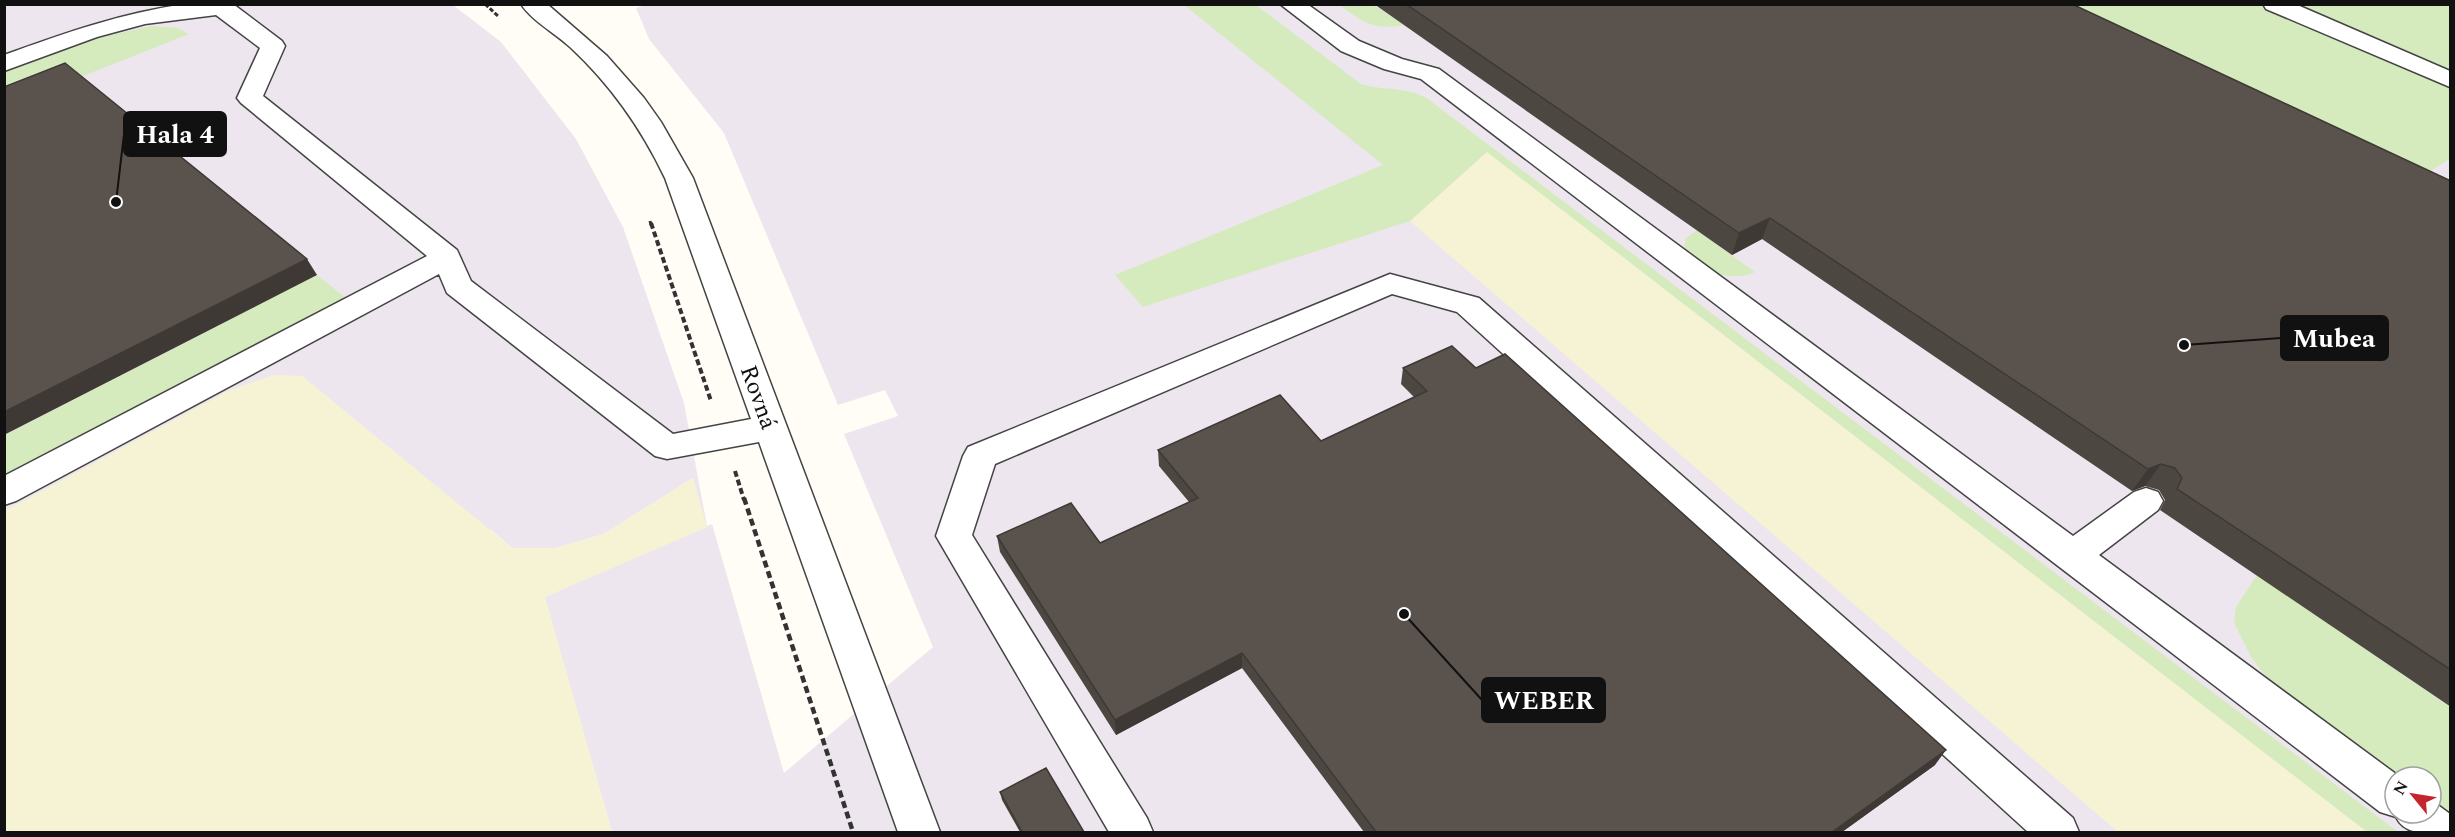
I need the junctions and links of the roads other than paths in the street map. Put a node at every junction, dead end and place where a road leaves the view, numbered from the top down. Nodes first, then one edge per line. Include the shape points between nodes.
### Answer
1 (1291, 4) edge
2 (2274, 4) edge
3 (225, 6) edge
4 (549, 8) edge
5 (157, 9) edge
6 (4, 64) edge
7 (2451, 80) edge
8 (447, 257) junction
9 (770, 427) junction
10 (4, 492) edge
11 (2146, 501) dead end
12 (2072, 556) junction
13 (2383, 789) edge
14 (2047, 829) edge
15 (919, 832) edge
16 (1132, 832) edge

1 - 12 street via 1350,46 1430,74
2 - 7 street
3 - 5 street
3 - 8 street via 273,46 250,98
4 - 9 street, Rovná via 636,101 667,151
5 - 6 street
8 - 9 street via 458,286 667,447
8 - 10 street
9 - 15 street, Rovná
11 - 12 street
12 - 13 street
14 - 16 street via 1468,305 1390,284 980,456 954,536

